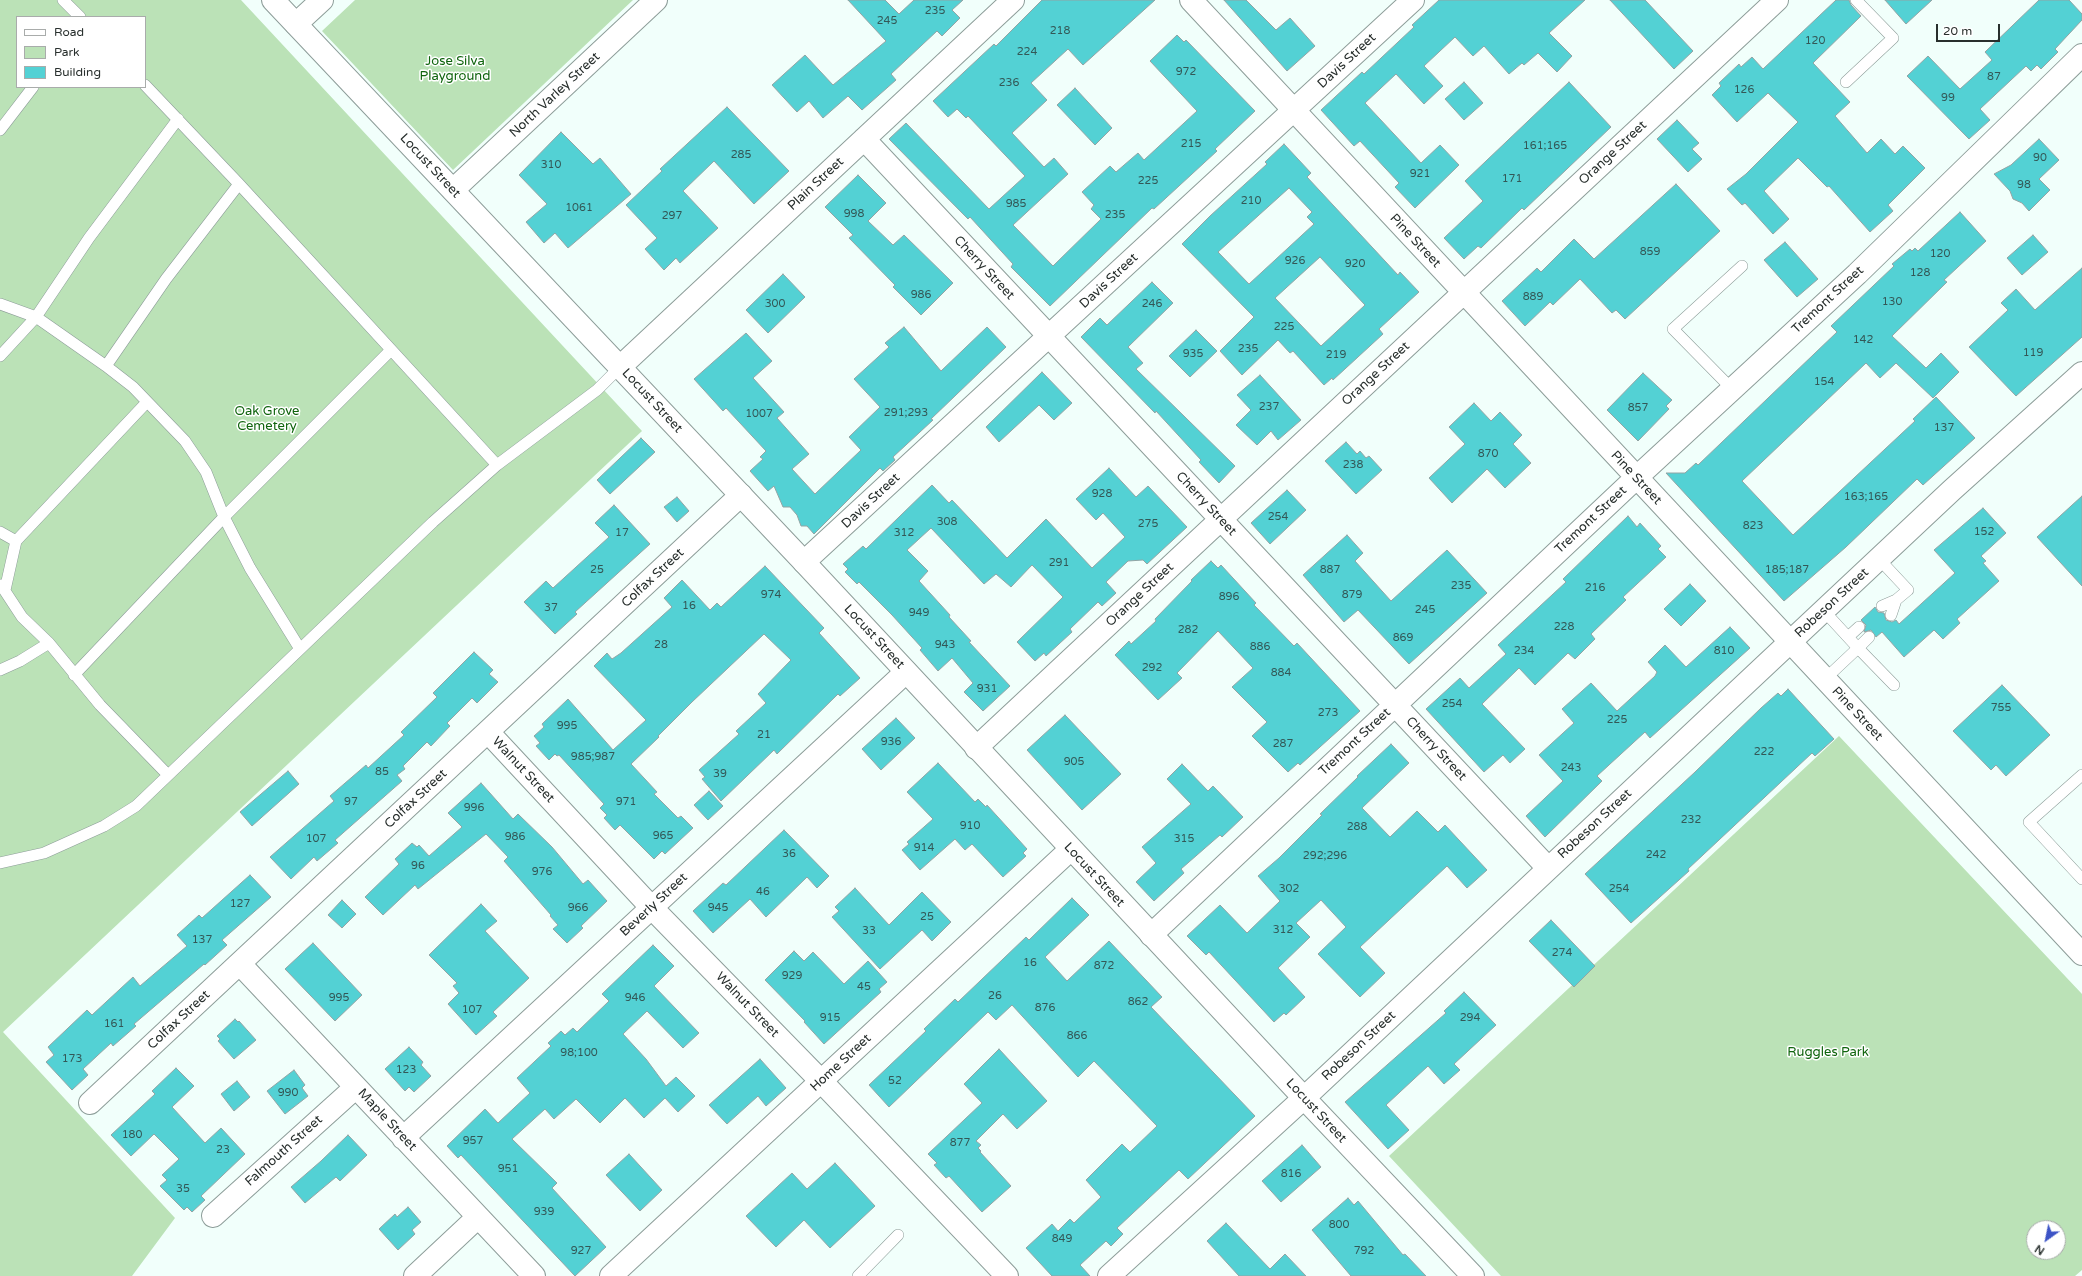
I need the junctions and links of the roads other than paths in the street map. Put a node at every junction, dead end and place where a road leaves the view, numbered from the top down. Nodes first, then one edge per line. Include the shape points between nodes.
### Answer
1 (63, 0) edge
2 (273, 0) edge
3 (322, 0) edge
4 (656, 0) edge
5 (1013, 0) edge
6 (1190, 0) edge
7 (1413, 0) edge
8 (1777, 0) edge
9 (1856, 0) edge
10 (79, 16) edge
11 (296, 24) junction
12 (2082, 55) edge
13 (1846, 82) dead end
14 (146, 86) edge
15 (32, 88) edge
16 (1293, 111) junction
17 (178, 119) junction
18 (0, 130) edge
19 (864, 139) junction
20 (239, 184) junction
21 (453, 190) junction
22 (1742, 266) dead end
23 (1463, 293) junction
24 (0, 304) edge
25 (36, 318) junction
26 (1049, 336) junction
27 (392, 350) junction
28 (1, 351) edge
29 (106, 366) junction
30 (620, 367) junction
31 (2082, 373) edge
32 (1732, 389) junction
33 (147, 402) junction
34 (497, 465) junction
35 (1636, 478) junction
36 (741, 495) junction
37 (224, 517) junction
38 (1221, 520) junction
39 (0, 532) edge
40 (16, 541) junction
41 (1879, 560) junction
42 (804, 562) junction
43 (2, 587) edge
44 (1896, 600) junction
45 (1882, 606) dead end
46 (1824, 611) junction
47 (1891, 615) dead end
48 (1859, 627) dead end
49 (1848, 637) junction
50 (1869, 638) dead end
51 (49, 643) junction
52 (1789, 643) junction
53 (1858, 648) junction
54 (300, 649) junction
55 (0, 670) edge
56 (906, 672) junction
57 (74, 675) junction
58 (1825, 679) junction
59 (1894, 685) dead end
60 (1395, 705) junction
61 (488, 732) junction
62 (976, 748) junction
63 (168, 774) junction
64 (2082, 775) edge
65 (1071, 849) junction
66 (0, 863) edge
67 (1548, 868) junction
68 (2082, 879) edge
69 (651, 907) junction
70 (1151, 935) junction
71 (2082, 954) edge
72 (240, 964) junction
73 (821, 1081) junction
74 (356, 1087) junction
75 (1304, 1098) junction
76 (90, 1103) dead end
77 (403, 1138) junction
78 (213, 1216) dead end
79 (478, 1217) junction
80 (898, 1235) dead end
81 (415, 1276) edge
82 (534, 1276) edge
83 (611, 1276) edge
84 (858, 1276) edge
85 (1006, 1276) edge
86 (1109, 1276) edge
87 (1473, 1276) edge

1 - 10 lane
2 - 11 street, Locust Street
3 - 11 street
4 - 21 street, North Varley Street
5 - 19 street, Plain Street
6 - 16 street, Pine Street
7 - 16 street, Davis Street
8 - 23 street, Orange Street
9 - 13 lane via 1893,38
11 - 21 street, Locust Street
12 - 32 street, Tremont Street via 1863,269
14 - 17 lane
15 - 18 lane
16 - 23 street, Pine Street
16 - 26 street, Davis Street
17 - 20 lane
17 - 25 lane via 89,238
19 - 26 street, Cherry Street
19 - 30 street, Plain Street
20 - 27 lane
20 - 29 lane via 166,279
21 - 30 street, Locust Street
22 - 32 lane via 1673,329
23 - 35 street, Pine Street
23 - 38 street, Orange Street
24 - 25 lane
25 - 28 lane
25 - 29 lane
26 - 38 street, Cherry Street
26 - 42 street, Davis Street
27 - 34 lane
27 - 37 lane
29 - 33 lane
30 - 34 lane via 597,390
30 - 36 street, Locust Street
31 - 41 street, Robeson Street
32 - 35 street, Tremont Street
33 - 37 lane via 185,441 206,472
33 - 40 lane
34 - 54 lane
35 - 52 street, Pine Street
35 - 60 street, Tremont Street
36 - 42 street, Locust Street
36 - 61 street, Colfax Street
37 - 54 lane via 250,568
37 - 57 lane
38 - 60 street, Cherry Street
38 - 62 street, Orange Street
39 - 40 lane
40 - 43 lane
41 - 44 lane via 1908,590
41 - 46 street, Robeson Street
42 - 56 street, Locust Street
43 - 51 lane via 22,617
44 - 45 lane
44 - 47 lane
46 - 49 lane
46 - 52 street, Robeson Street
48 - 49 lane
49 - 53 lane
50 - 53 lane
51 - 55 lane via 20,662
51 - 57 lane
52 - 58 street, Pine Street
52 - 67 street, Robeson Street
53 - 58 lane
53 - 59 lane
54 - 63 lane
56 - 62 street, Locust Street
56 - 69 street, Beverly Street
57 - 63 lane
58 - 71 street, Pine Street
60 - 67 street, Cherry Street
60 - 70 street, Tremont Street
61 - 69 street, Walnut Street
61 - 72 street, Colfax Street
62 - 65 street, Locust Street
63 - 66 lane via 136,806 104,826 44,853
64 - 68 lane via 2029,822
65 - 70 street, Locust Street
65 - 73 street, Home Street
67 - 75 street, Robeson Street
69 - 73 street, Walnut Street
69 - 77 street, Beverly Street
70 - 75 street, Locust Street
72 - 74 street, Maple Street
72 - 76 street, Colfax Street
73 - 83 street, Home Street
73 - 85 street, Walnut Street
74 - 77 street, Maple Street
74 - 78 street, Falmouth Street
75 - 86 street, Robeson Street
75 - 87 street, Locust Street
77 - 79 street, Maple Street
79 - 81 street
79 - 82 street, Maple Street
80 - 84 lane

